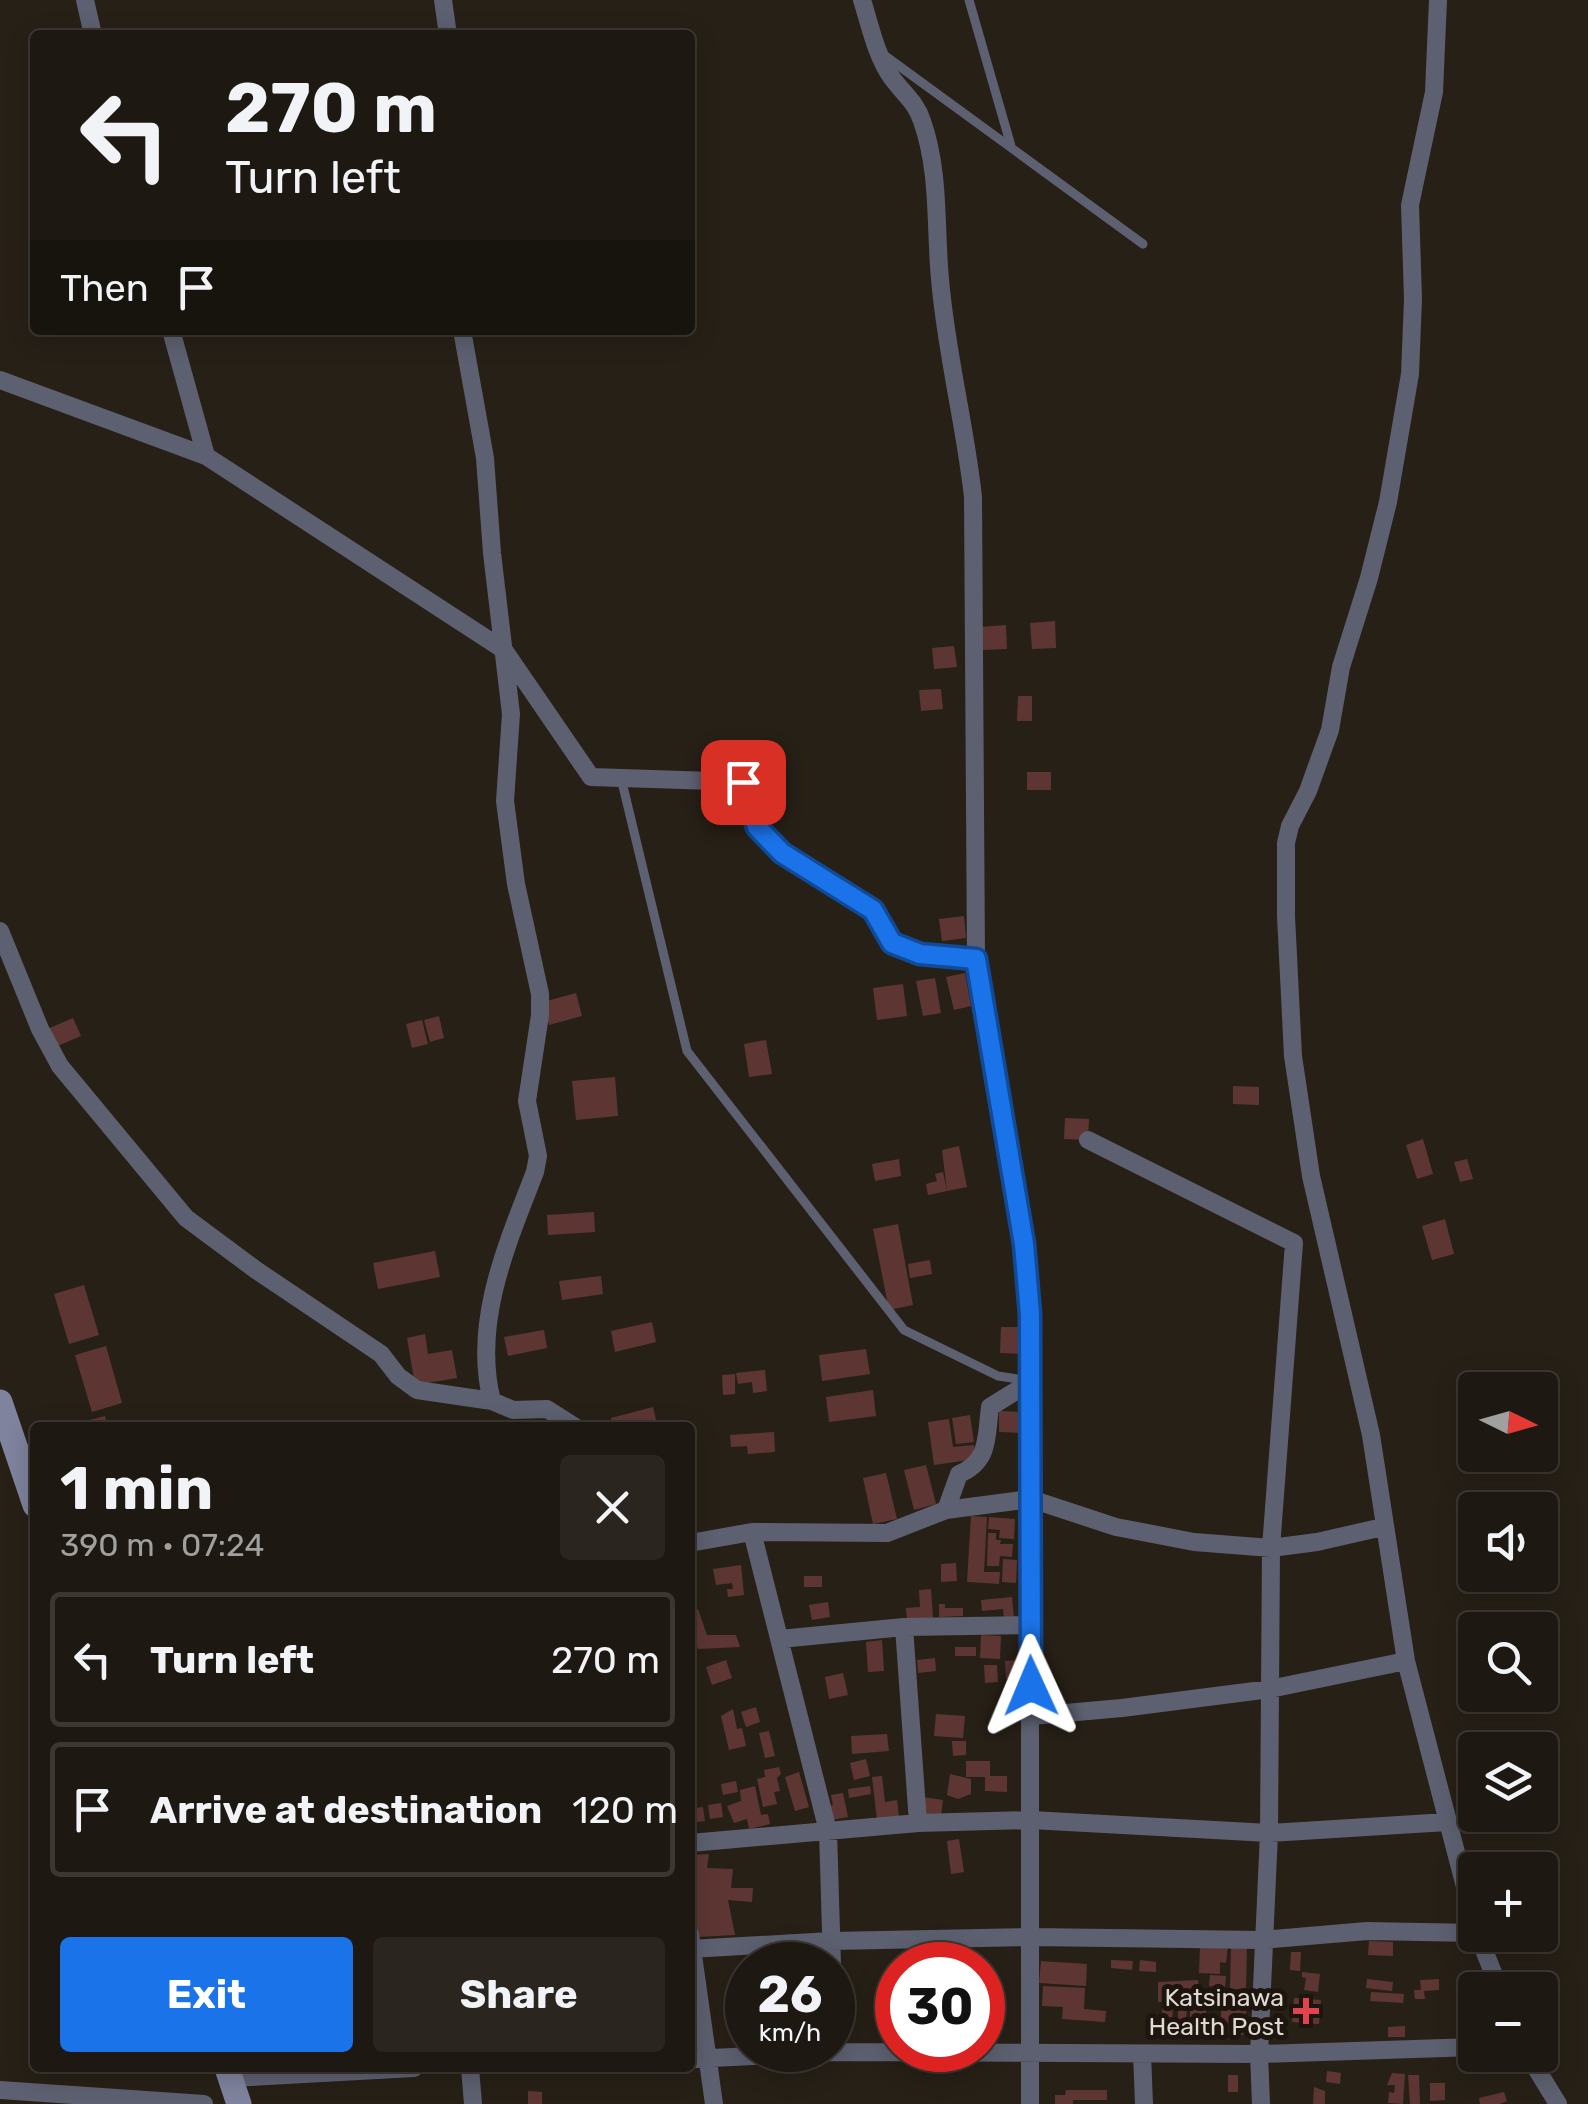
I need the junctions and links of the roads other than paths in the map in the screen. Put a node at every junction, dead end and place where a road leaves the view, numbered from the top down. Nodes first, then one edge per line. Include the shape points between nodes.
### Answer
1 (86, 0) edge
2 (443, 0) edge
3 (862, 0) edge
4 (969, 0) edge
5 (1438, 0) edge
6 (92, 30) edge
7 (447, 30) edge
8 (878, 50) junction
9 (1012, 148) junction
10 (1143, 244) dead end
11 (172, 335) edge
12 (463, 335) edge
13 (0, 380) edge
14 (206, 456) junction
15 (504, 650) junction
16 (621, 778) junction
17 (0, 930) edge
18 (976, 959) junction
19 (1088, 1140) dead end
20 (1032, 1381) junction
21 (0, 1402) edge
22 (492, 1402) junction
23 (568, 1422) edge
24 (30, 1490) edge
25 (1032, 1499) junction
26 (946, 1510) junction
27 (1383, 1528) junction
28 (752, 1532) junction
29 (695, 1542) edge
30 (1271, 1548) junction
31 (1030, 1625) junction
32 (904, 1627) junction
33 (780, 1639) junction
34 (1406, 1660) junction
35 (1270, 1689) junction
36 (1032, 1716) junction
37 (1031, 1820) junction
38 (1447, 1822) junction
39 (918, 1823) junction
40 (828, 1831) junction
41 (1269, 1832) junction
42 (695, 1843) edge
43 (1458, 1863) edge
44 (1458, 1931) edge
45 (1032, 1937) junction
46 (1262, 1940) junction
47 (830, 1941) junction
48 (695, 1944) edge
49 (695, 2002) edge
50 (1458, 2047) edge
51 (855, 2052) edge
52 (1028, 2052) junction
53 (1142, 2054) junction
54 (1259, 2054) junction
55 (725, 2058) edge
56 (699, 2059) edge
57 (266, 2072) edge
58 (470, 2072) edge
59 (1536, 2072) edge
60 (229, 2073) edge
61 (0, 2090) edge
62 (1550, 2099) edge
63 (204, 2104) edge
64 (239, 2104) edge
65 (472, 2104) edge
66 (714, 2104) edge
67 (1030, 2104) edge
68 (1144, 2104) edge
69 (1261, 2104) edge

1 - 6 street
2 - 7 street
3 - 8 street
4 - 9 lane
5 - 27 street via 1434,92 1410,205 1410,374 1388,502 1330,730 1286,843 1293,1056 1317,1205 1371,1434
8 - 9 lane
8 - 18 street via 922,118 930,151 940,281 966,427 973,497
9 - 10 lane
11 - 14 street
12 - 15 street via 486,458
13 - 14 street
14 - 15 street
15 - 16 street via 591,777
15 - 22 street via 511,744 505,801 540,994 527,1102 538,1156 488,1322
16 - 18 street via 743,782 757,827 782,853 873,910 892,943 920,954
16 - 20 lane via 687,1051 904,1330 998,1376
17 - 22 street via 60,1066 186,1218 381,1354 417,1390
18 - 20 street via 1024,1244
19 - 30 street via 1294,1244
20 - 25 street
20 - 26 street via 990,1408 983,1455 959,1474
21 - 24 street
22 - 23 street via 514,1410 547,1409
25 - 26 street
25 - 30 street via 1116,1527
25 - 31 street
26 - 28 street via 888,1533
27 - 30 street
27 - 34 street
28 - 29 street
28 - 33 street
30 - 35 street
31 - 32 street
31 - 36 street
32 - 33 street
32 - 39 street
33 - 40 street
34 - 35 street
34 - 38 street
35 - 36 street
35 - 41 street
36 - 37 street
37 - 39 street
37 - 41 street
37 - 45 street
38 - 41 street
38 - 43 street
39 - 40 street
40 - 42 street
40 - 47 street
41 - 46 street
44 - 46 street
45 - 46 street
45 - 47 street
45 - 52 street
46 - 54 street
47 - 48 street
49 - 56 street
50 - 54 street
51 - 52 street
52 - 53 street
52 - 67 street
53 - 54 street
53 - 68 street
54 - 69 street
55 - 56 street
56 - 66 street
57 - 60 street
58 - 65 street
59 - 62 street
60 - 64 street
61 - 63 street

